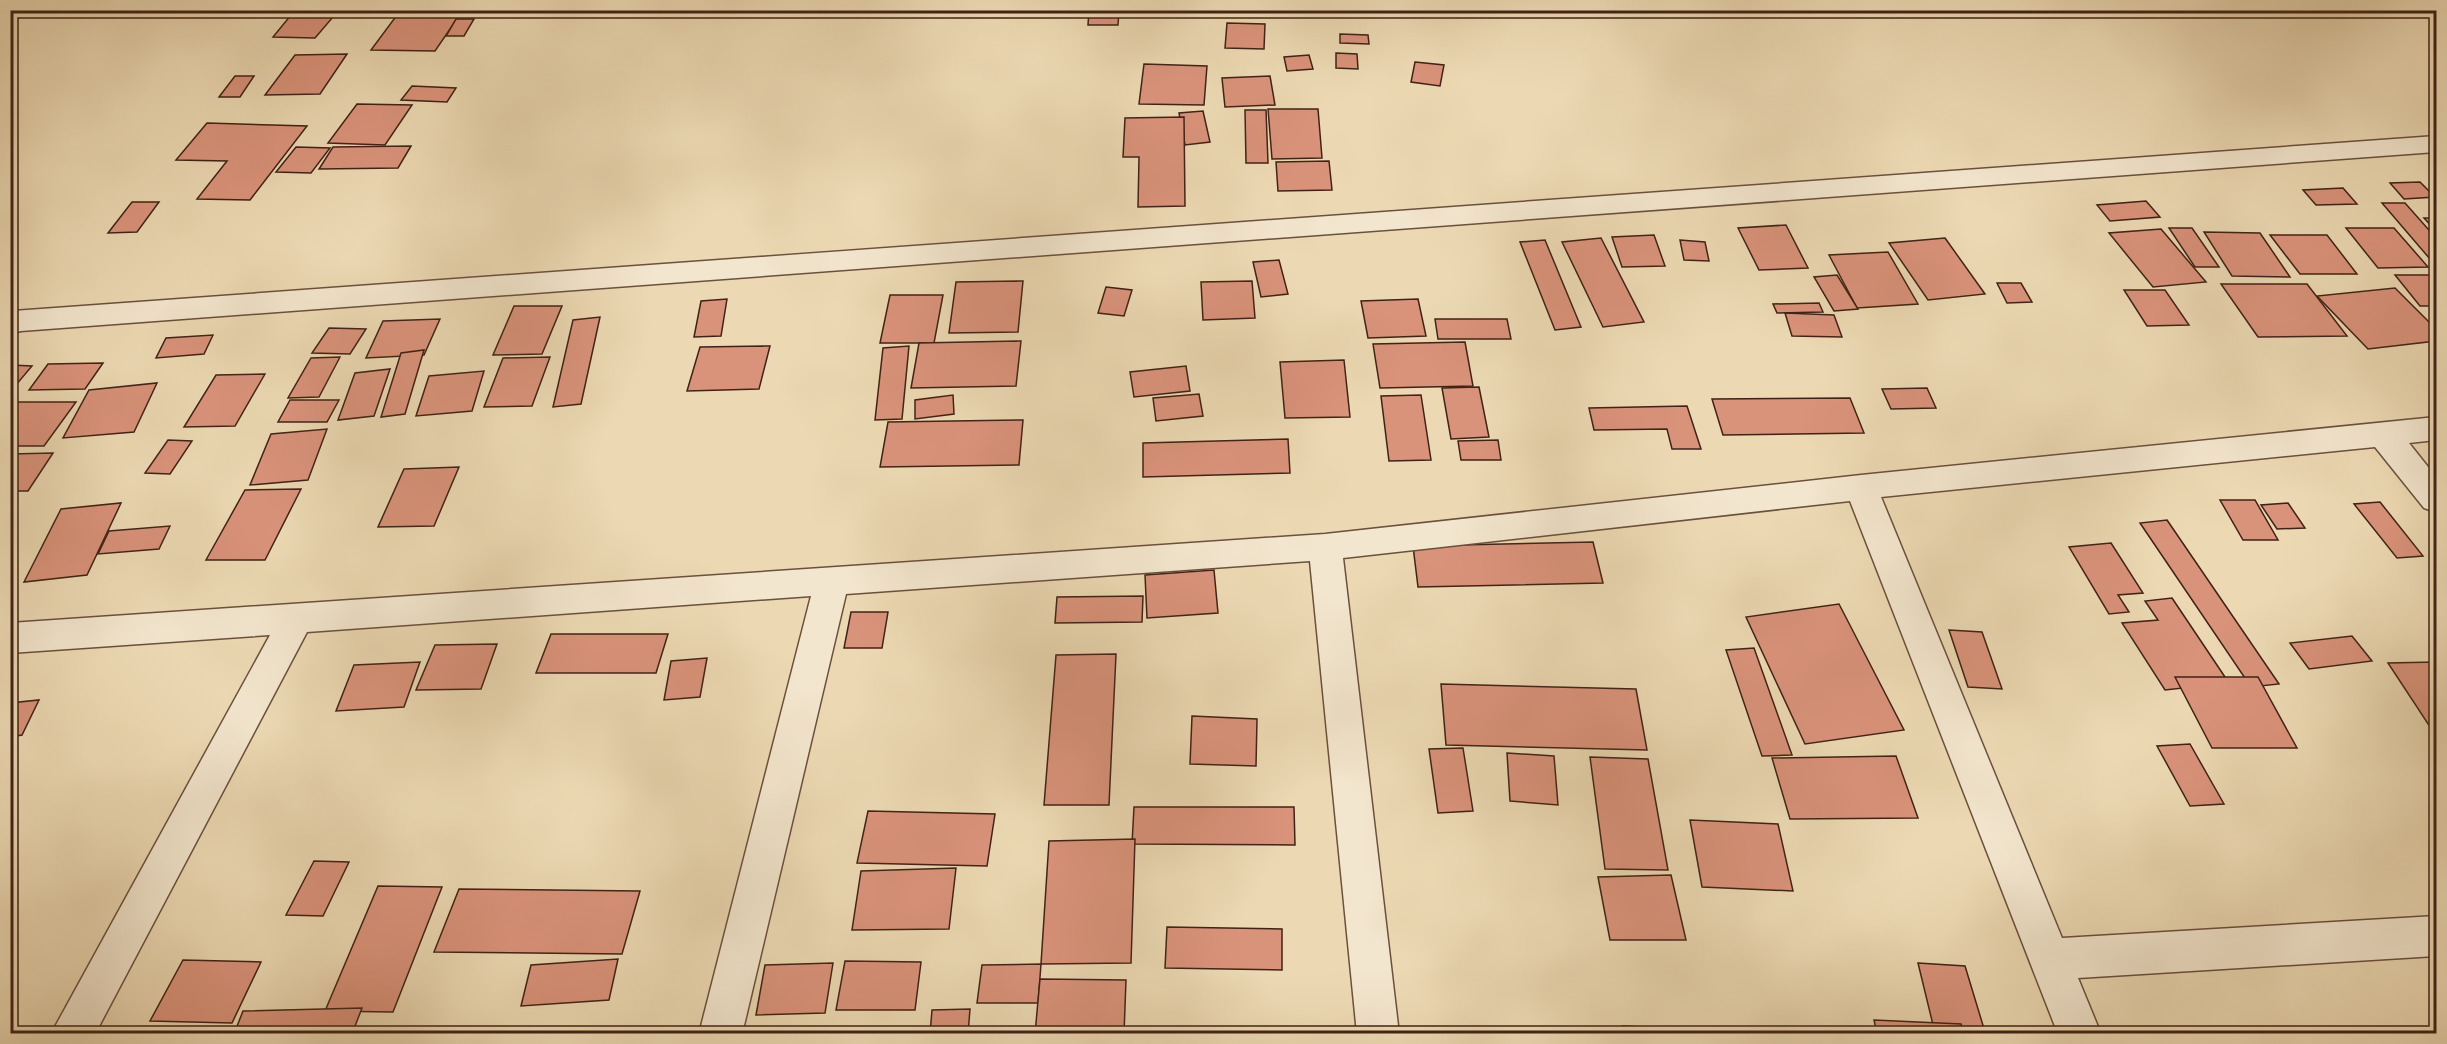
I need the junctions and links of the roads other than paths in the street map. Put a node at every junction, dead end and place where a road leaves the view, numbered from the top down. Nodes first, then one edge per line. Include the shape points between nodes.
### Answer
1 (2436, 144) edge
2 (10, 324) edge
3 (2436, 429) edge
4 (2382, 433) junction
5 (1861, 487) junction
6 (2436, 499) edge
7 (1325, 547) junction
8 (832, 582) junction
9 (296, 620) junction
10 (10, 638) edge
11 (2436, 936) edge
12 (2050, 959) junction
13 (72, 1034) edge
14 (720, 1034) edge
15 (1378, 1034) edge
16 (2080, 1034) edge

1 - 2 street
3 - 4 street
4 - 5 street
4 - 6 street
5 - 7 street
5 - 12 street
7 - 8 street
7 - 15 street
8 - 9 street
8 - 14 street
9 - 10 street
9 - 13 street
11 - 12 street
12 - 16 street

